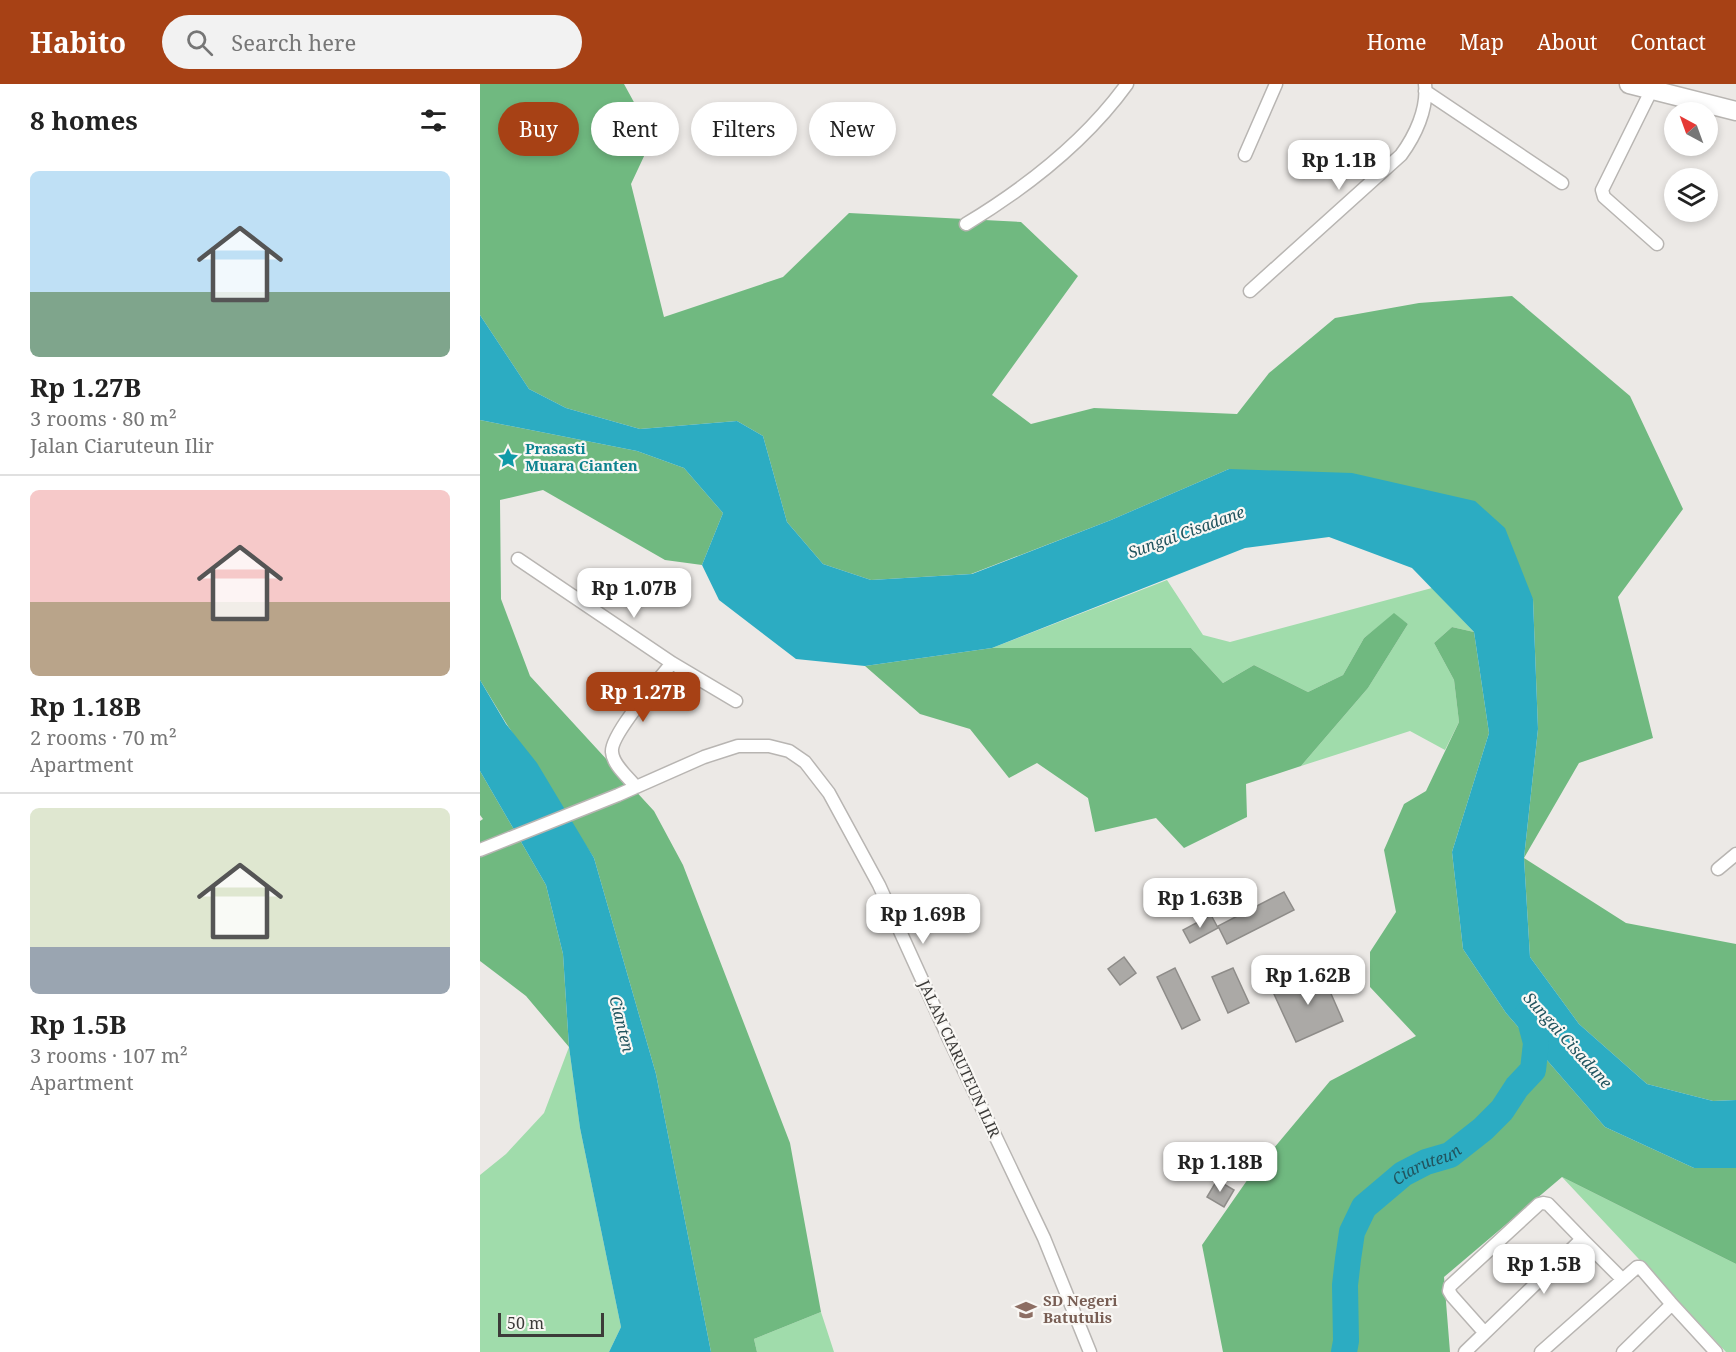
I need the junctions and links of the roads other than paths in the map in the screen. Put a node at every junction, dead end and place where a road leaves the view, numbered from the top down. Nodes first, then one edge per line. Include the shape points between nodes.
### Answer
1 (1127, 84) edge
2 (1276, 84) edge
3 (1638, 86) edge
4 (1425, 88) edge
5 (1736, 111) edge
6 (1245, 155) dead end
7 (1562, 183) dead end
8 (966, 224) dead end
9 (1657, 244) dead end
10 (1250, 291) dead end
11 (518, 559) dead end
12 (672, 663) junction
13 (736, 701) dead end
14 (636, 787) junction
15 (480, 850) edge
16 (1736, 854) edge
17 (1718, 869) dead end
18 (1582, 1239) junction
19 (1622, 1279) junction
20 (1670, 1302) junction
21 (1484, 1332) junction
22 (1630, 1349) edge
23 (1090, 1352) edge
24 (1465, 1352) edge
25 (1541, 1352) edge
26 (1716, 1352) edge

1 - 8 street via 1081,138 1006,199
2 - 6 street
3 - 5 main road
3 - 9 street via 1602,190 1604,197
4 - 7 street
4 - 10 street via 1413,139 1401,155
11 - 12 street
12 - 13 street
12 - 14 street via 613,744 614,758
14 - 15 street, JALAN CIARUTEUN ILIR
14 - 23 street, JALAN CIARUTEUN ILIR via 738,746 769,746 789,751 816,775 845,819 879,885 1044,1238
16 - 17 street
18 - 19 street
18 - 21 street
18 - 21 street via 1548,1204 1539,1204 1450,1286 1452,1296
19 - 20 street via 1640,1267
19 - 25 street
20 - 22 street via 1668,1311
20 - 26 street
21 - 24 street

